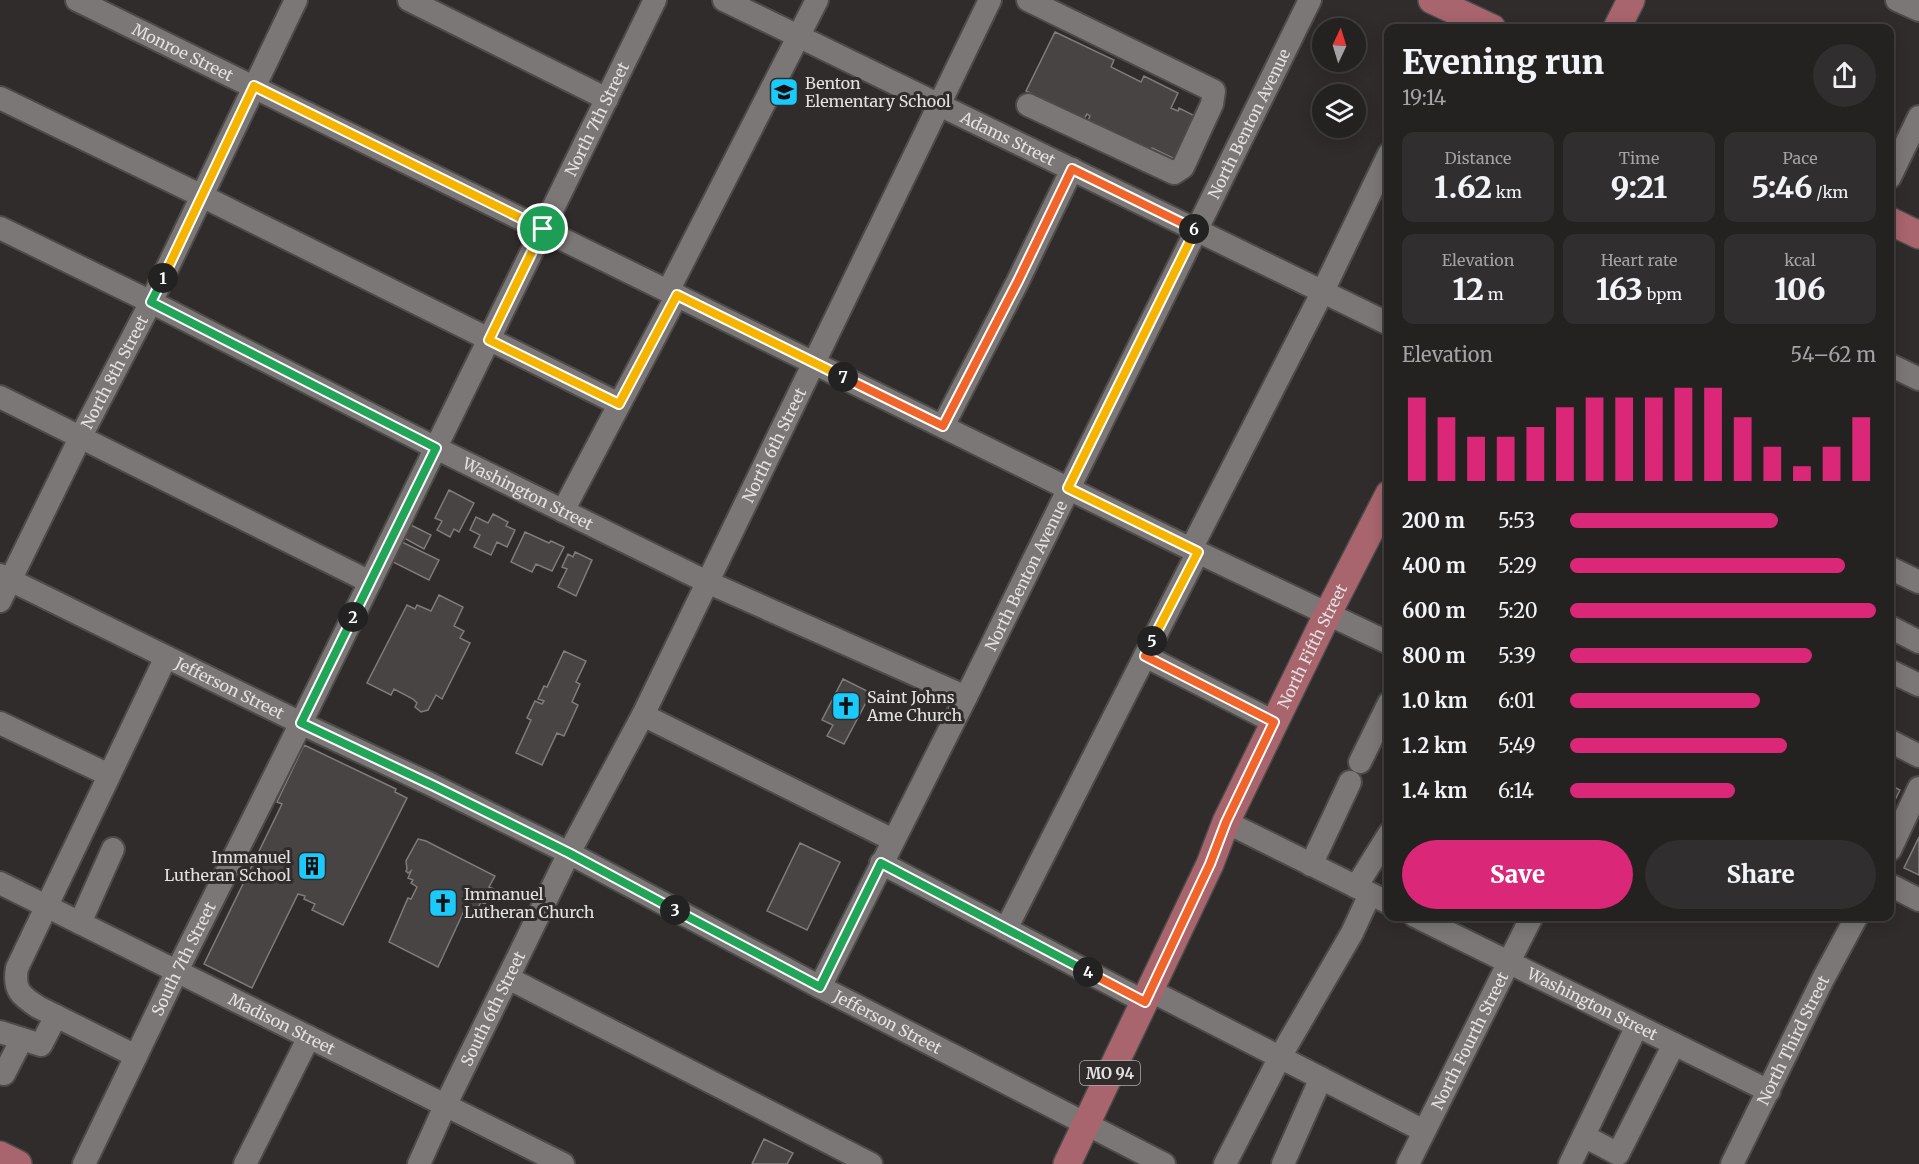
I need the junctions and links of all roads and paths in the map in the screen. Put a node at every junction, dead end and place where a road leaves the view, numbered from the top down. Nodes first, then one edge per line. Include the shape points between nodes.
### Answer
1 (77, 0) edge
2 (296, 0) edge
3 (410, 0) edge
4 (655, 0) edge
5 (724, 0) edge
6 (817, 0) edge
7 (990, 0) edge
8 (1028, 0) edge
9 (1310, 0) edge
10 (1432, 0) edge
11 (1631, 0) edge
12 (1897, 0) edge
13 (1919, 10) edge
14 (1457, 21) edge
15 (1472, 24) edge
16 (1619, 24) edge
17 (798, 36) junction
18 (254, 86) junction
19 (0, 98) edge
20 (607, 99) junction
21 (939, 104) junction
22 (1028, 105) dead end
23 (1919, 117) edge
24 (1384, 163) edge
25 (1072, 169) junction
26 (1894, 169) edge
27 (202, 196) junction
28 (1894, 223) edge
29 (0, 228) edge
30 (543, 229) junction
31 (1196, 230) junction
32 (1919, 235) edge
33 (1323, 291) junction
34 (673, 293) junction
35 (151, 302) junction
36 (1384, 322) edge
37 (489, 340) junction
38 (814, 362) junction
39 (1894, 367) edge
40 (1919, 379) edge
41 (0, 397) edge
42 (619, 404) junction
43 (943, 426) junction
44 (81, 436) junction
45 (436, 448) junction
46 (1068, 488) junction
47 (1384, 504) edge
48 (562, 511) junction
49 (1195, 550) junction
50 (1894, 570) edge
51 (5, 578) edge
52 (370, 582) junction
53 (707, 582) junction
54 (1919, 582) edge
55 (0, 601) edge
56 (1328, 613) junction
57 (1894, 629) edge
58 (1384, 641) edge
59 (1919, 642) edge
60 (1145, 656) junction
61 (166, 657) junction
62 (1894, 673) edge
63 (1919, 685) edge
64 (966, 696) junction
65 (1384, 713) edge
66 (643, 715) junction
67 (1274, 722) junction
68 (0, 723) edge
69 (301, 723) junction
70 (1894, 743) edge
71 (1919, 756) edge
72 (1360, 762) dead end
73 (109, 775) junction
74 (1350, 782) dead end
75 (1919, 788) edge
76 (1226, 822) junction
77 (1894, 839) edge
78 (893, 840) junction
79 (113, 849) dead end
80 (1384, 852) edge
81 (569, 853) junction
82 (881, 863) junction
83 (1311, 865) junction
84 (0, 883) edge
85 (1894, 887) edge
86 (1372, 895) edge
87 (1919, 900) edge
88 (46, 906) junction
89 (1425, 921) edge
90 (1530, 921) edge
91 (1854, 921) edge
92 (80, 923) junction
93 (1006, 929) junction
94 (1509, 963) junction
95 (177, 971) junction
96 (508, 978) junction
97 (820, 987) junction
98 (1148, 997) junction
99 (56, 1016) junction
100 (1637, 1026) junction
101 (0, 1032) edge
102 (309, 1037) junction
103 (22, 1039) junction
104 (1674, 1044) junction
105 (136, 1056) junction
106 (1280, 1057) junction
107 (0, 1073) edge
108 (1321, 1078) junction
109 (1769, 1091) junction
110 (445, 1106) junction
111 (1085, 1124) junction
112 (1424, 1131) junction
113 (1584, 1136) junction
114 (0, 1155) edge
115 (1414, 1162) edge
116 (18, 1164) edge
117 (84, 1164) edge
118 (245, 1164) edge
119 (419, 1164) edge
120 (563, 1164) edge
121 (871, 1164) edge
122 (1067, 1164) edge
123 (1164, 1164) edge
124 (1225, 1164) edge
125 (1282, 1164) edge
126 (1570, 1164) edge
127 (1732, 1164) edge

1 - 18 street, Monroe Street
2 - 18 street, North 8th Street
3 - 20 street
4 - 20 street, North 7th Street
5 - 17 street, Adams Street
6 - 17 street
7 - 21 street, North 6th Street
8 - 22 street via 1214,92 1183,167 1174,173
9 - 31 street, North Benton Avenue
10 - 14 main road
11 - 16 main road
12 - 13 street
14 - 15 main road
17 - 21 street, Adams Street
17 - 34 street
18 - 27 street, North 8th Street
18 - 30 street, Monroe Street
19 - 27 street
20 - 30 street, North 7th Street
21 - 25 street, Adams Street
21 - 38 street, North 6th Street
23 - 26 street
24 - 33 street
25 - 31 street, Adams Street
25 - 43 street
27 - 35 street, North 8th Street
27 - 37 street
28 - 32 main road
29 - 35 street, Washington Street
30 - 34 street, Monroe Street
30 - 37 street, North 7th Street
31 - 33 street, Adams Street
31 - 46 street, North Benton Avenue
33 - 36 street, Adams Street
33 - 49 street
34 - 38 street, Monroe Street
34 - 42 street
35 - 44 street, North 8th Street
35 - 45 street, Washington Street
37 - 42 street
37 - 45 street, North 7th Street
38 - 43 street, Monroe Street
38 - 53 street, North 6th Street
39 - 40 street
41 - 44 street
42 - 48 street
43 - 46 street, Monroe Street
44 - 51 street, North 8th Street
44 - 52 street
45 - 48 street, Washington Street
45 - 52 street, North 7th Street
46 - 49 street, Monroe Street
46 - 64 street, North Benton Avenue
47 - 56 main road, North Fifth Street / MO 94
48 - 53 street, Washington Street
49 - 56 street, Monroe Street
49 - 60 street
50 - 54 street
51 - 55 street, North 8th Street
51 - 61 street, Jefferson Street
52 - 69 street, North 7th Street
53 - 64 street, Washington Street
53 - 66 street, North 6th Street
56 - 58 street, Monroe Street
56 - 67 main road, North Fifth Street / MO 94
57 - 59 street
60 - 67 street
60 - 93 street
61 - 69 street, Jefferson Street
61 - 73 street
62 - 63 street
64 - 78 street, North Benton Avenue
65 - 72 street
66 - 78 street
66 - 81 street, North 6th Street
67 - 76 main road, North Fifth Street / MO 94
68 - 73 street
69 - 81 street, Jefferson Street
69 - 95 street, South 7th Street
70 - 71 street
73 - 88 street
74 - 83 street
75 - 77 street
76 - 83 street
76 - 98 main road, North Fifth Street / MO 94
78 - 82 street, North Benton Avenue
79 - 92 street
80 - 86 street
81 - 96 street, South 6th Street
81 - 97 street, Jefferson Street
82 - 93 street
82 - 97 street, North Benton Avenue
83 - 86 street
84 - 88 street, Madison Street
85 - 87 street
86 - 106 street
88 - 92 street, Madison Street
88 - 99 street via 15,979 24,997
89 - 94 street, Washington Street
90 - 94 street, North Fourth Street
91 - 109 street, North Third Street
92 - 95 street, Madison Street
93 - 98 street
94 - 100 street, Washington Street
94 - 112 street, North Fourth Street
95 - 102 street, Madison Street
95 - 105 street, South 7th Street
96 - 110 street, South 6th Street
96 - 121 street
97 - 111 street, Jefferson Street
98 - 106 street
98 - 111 main road, North Fifth Street / MO 94
99 - 103 street via 41,1045
99 - 105 street
100 - 104 street, Washington Street
100 - 113 street
101 - 103 street
102 - 110 street, Madison Street
102 - 118 street
103 - 107 street via 4,1074
104 - 109 street, Washington Street
104 - 113 street via 1618,1154
105 - 117 street, South 7th Street
106 - 108 street
106 - 124 street
108 - 112 street
108 - 125 street
109 - 127 street, North Third Street
110 - 119 street, South 6th Street
110 - 120 street, Madison Street
111 - 122 main road, MO 94
111 - 123 street, Jefferson Street
112 - 115 street, North Fourth Street
113 - 126 street
114 - 116 main road

